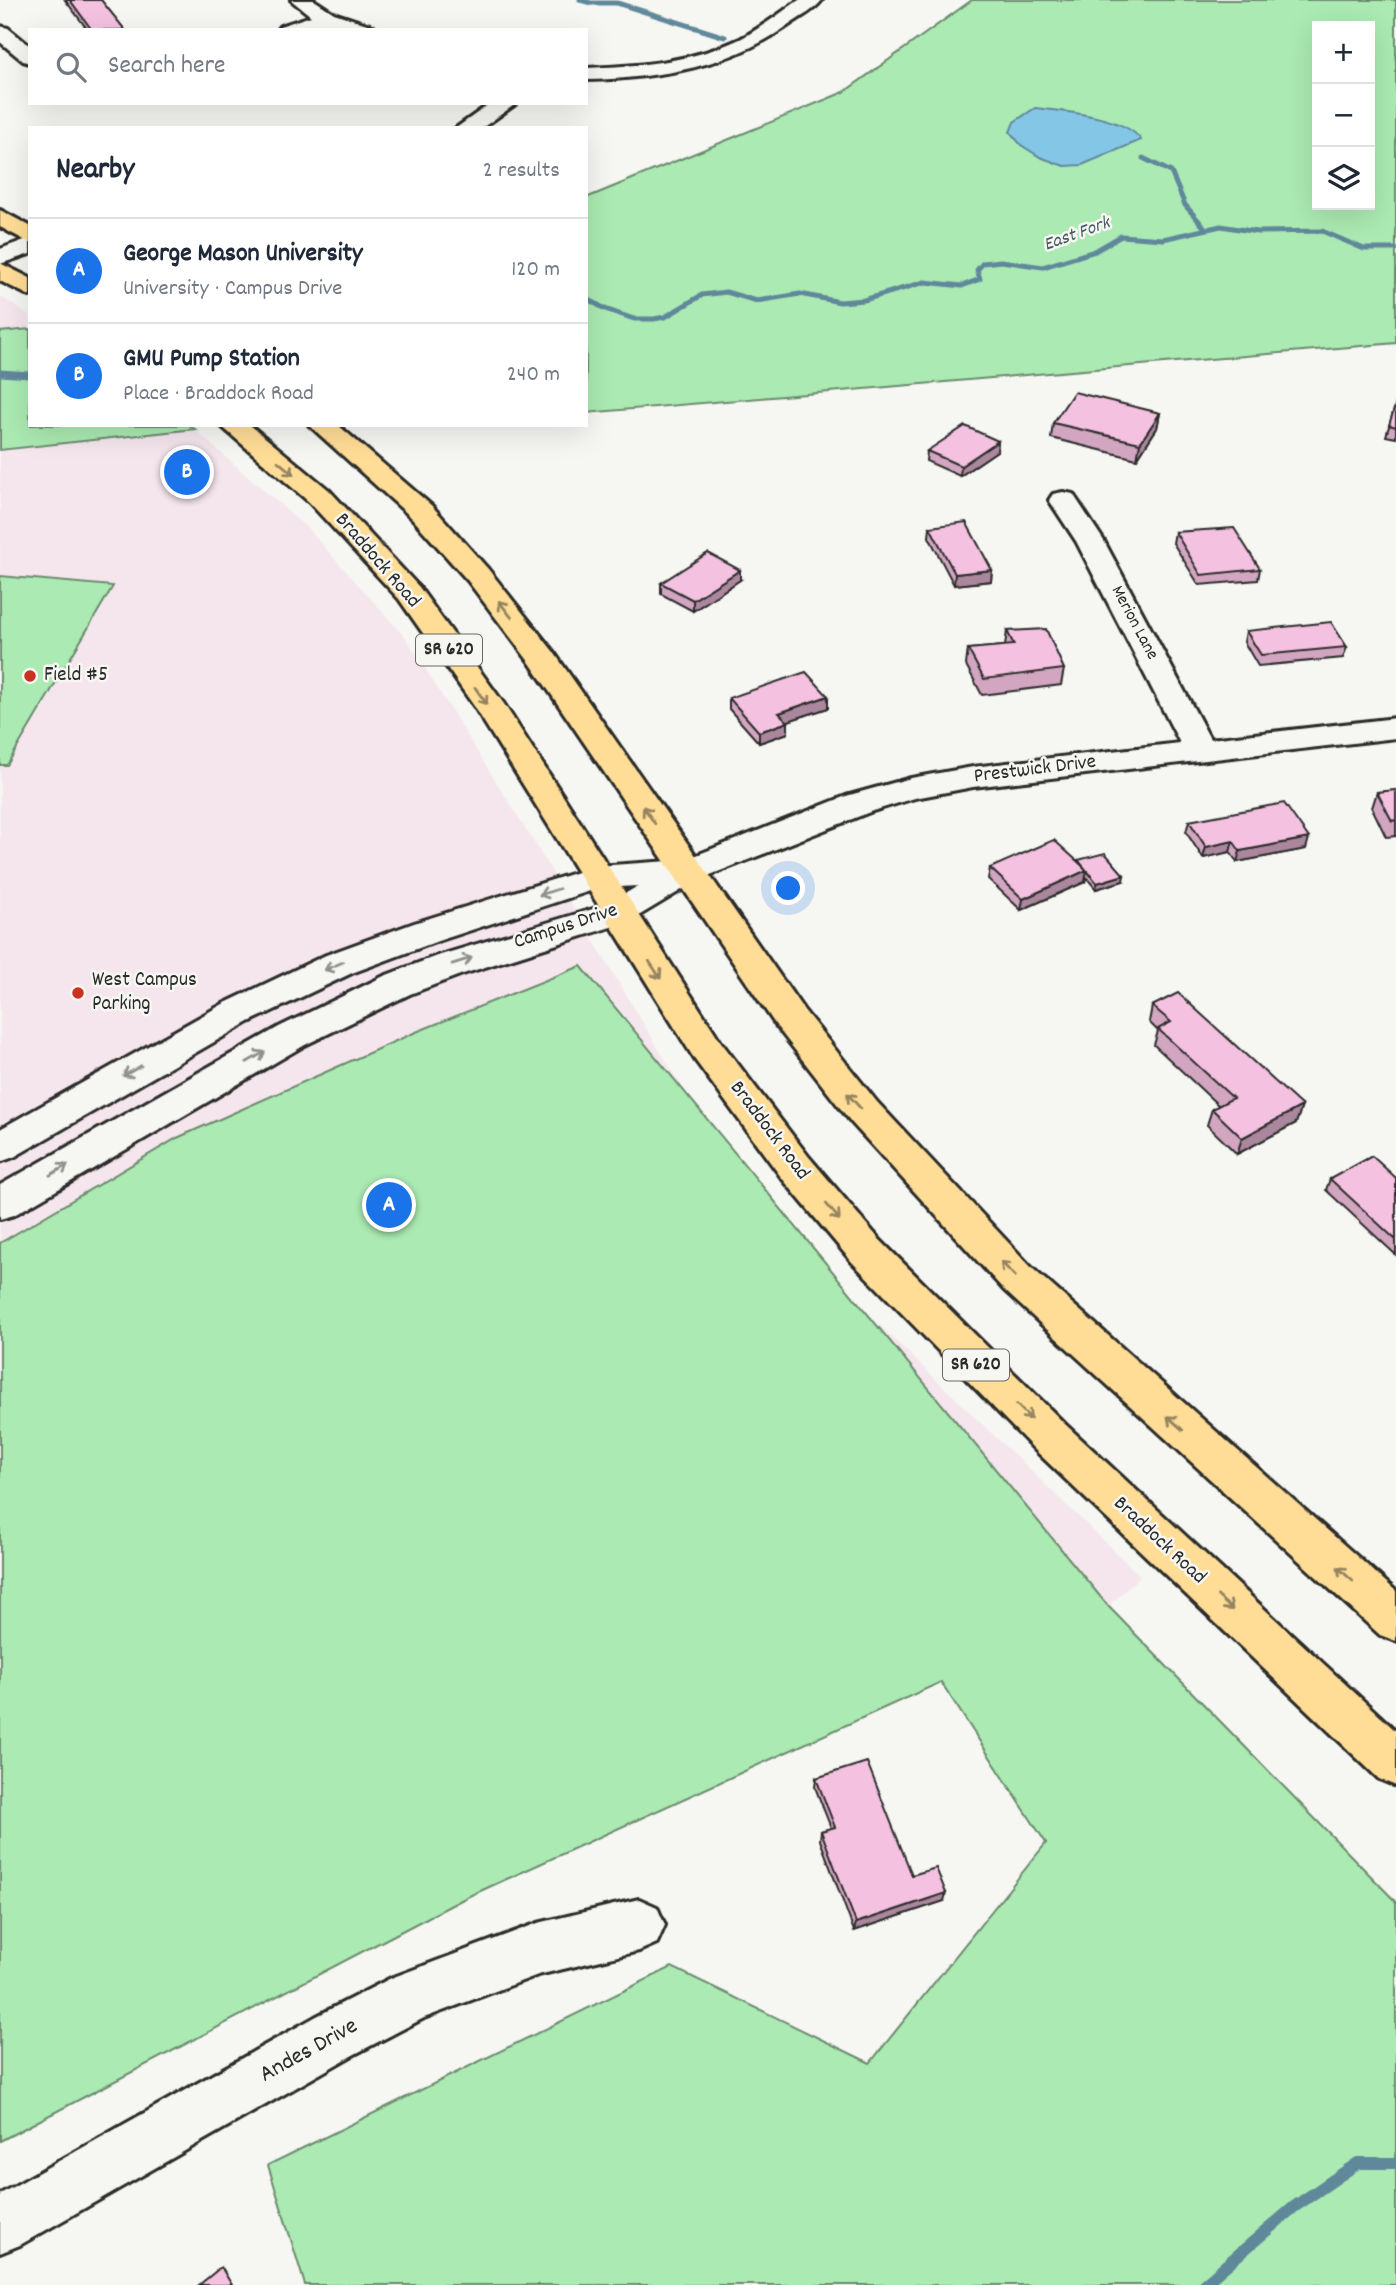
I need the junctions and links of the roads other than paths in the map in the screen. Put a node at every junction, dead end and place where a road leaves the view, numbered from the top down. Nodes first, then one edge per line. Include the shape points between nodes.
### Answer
1 (300, 0) edge
2 (812, 0) edge
3 (327, 17) junction
4 (292, 28) edge
5 (360, 28) edge
6 (1, 32) edge
7 (28, 55) edge
8 (588, 74) edge
9 (503, 105) edge
10 (470, 126) edge
11 (0, 217) edge
12 (28, 235) edge
13 (28, 247) edge
14 (0, 257) edge
15 (0, 270) edge
16 (28, 288) edge
17 (235, 427) edge
18 (324, 427) edge
19 (1063, 500) dead end
20 (1396, 728) edge
21 (1200, 750) junction
22 (688, 871) junction
23 (597, 877) junction
24 (618, 913) junction
25 (0, 1147) edge
26 (0, 1204) edge
27 (1396, 1620) edge
28 (1396, 1763) edge
29 (639, 1924) dead end
30 (0, 2225) edge

1 - 3 street
2 - 8 street via 752,40 709,58 652,70
3 - 4 street
3 - 5 street
6 - 7 street
9 - 10 street
11 - 12 main road
13 - 14 street
15 - 16 main road
17 -> 23 main road, Braddock Road / SR 620 via 319,496 409,593 488,704
22 -> 18 main road via 542,657 478,575 422,512
19 - 21 street, Merion Lane via 1090,541
20 - 21 street, Prestwick Drive
21 - 22 street, Prestwick Drive via 911,788
22 - 23 street, Campus Drive
22 - 24 street, Campus Drive
27 -> 22 main road via 1130,1383 984,1244 844,1090
23 - 24 main road, Braddock Road / SR 620
23 -> 25 street, Campus Drive via 339,964 236,1013
26 -> 24 street, Campus Drive via 349,1007 447,966
24 -> 28 main road, Braddock Road / SR 620 via 708,1051 795,1167 866,1251 1041,1429
29 - 30 street, Andes Drive via 538,1949 410,1997

